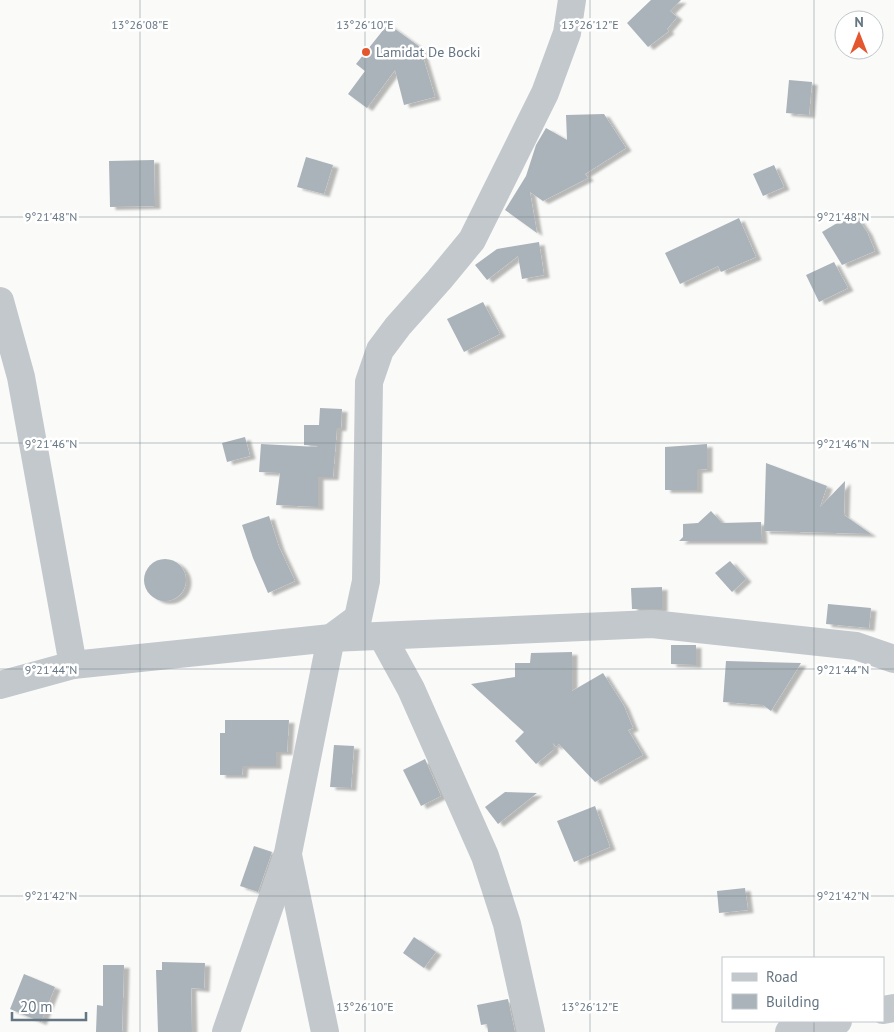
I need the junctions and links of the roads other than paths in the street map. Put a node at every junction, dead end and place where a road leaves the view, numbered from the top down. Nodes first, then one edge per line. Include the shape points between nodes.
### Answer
1 (572, 0) edge
2 (0, 300) edge
3 (382, 636) junction
4 (331, 638) junction
5 (894, 659) edge
6 (74, 665) junction
7 (0, 685) edge
8 (288, 853) junction
9 (834, 1022) edge
10 (226, 1032) edge
11 (325, 1032) edge
12 (531, 1032) edge
13 (789, 1032) edge

1 - 4 street via 568,33 545,93 472,240 380,350 369,382 366,581 358,618
2 - 6 street via 21,377
3 - 4 street
3 - 5 street via 652,624 856,646
3 - 12 street via 412,690 485,856 507,924
4 - 6 street
4 - 8 street
6 - 7 street
8 - 10 street
8 - 11 street
9 - 13 street

